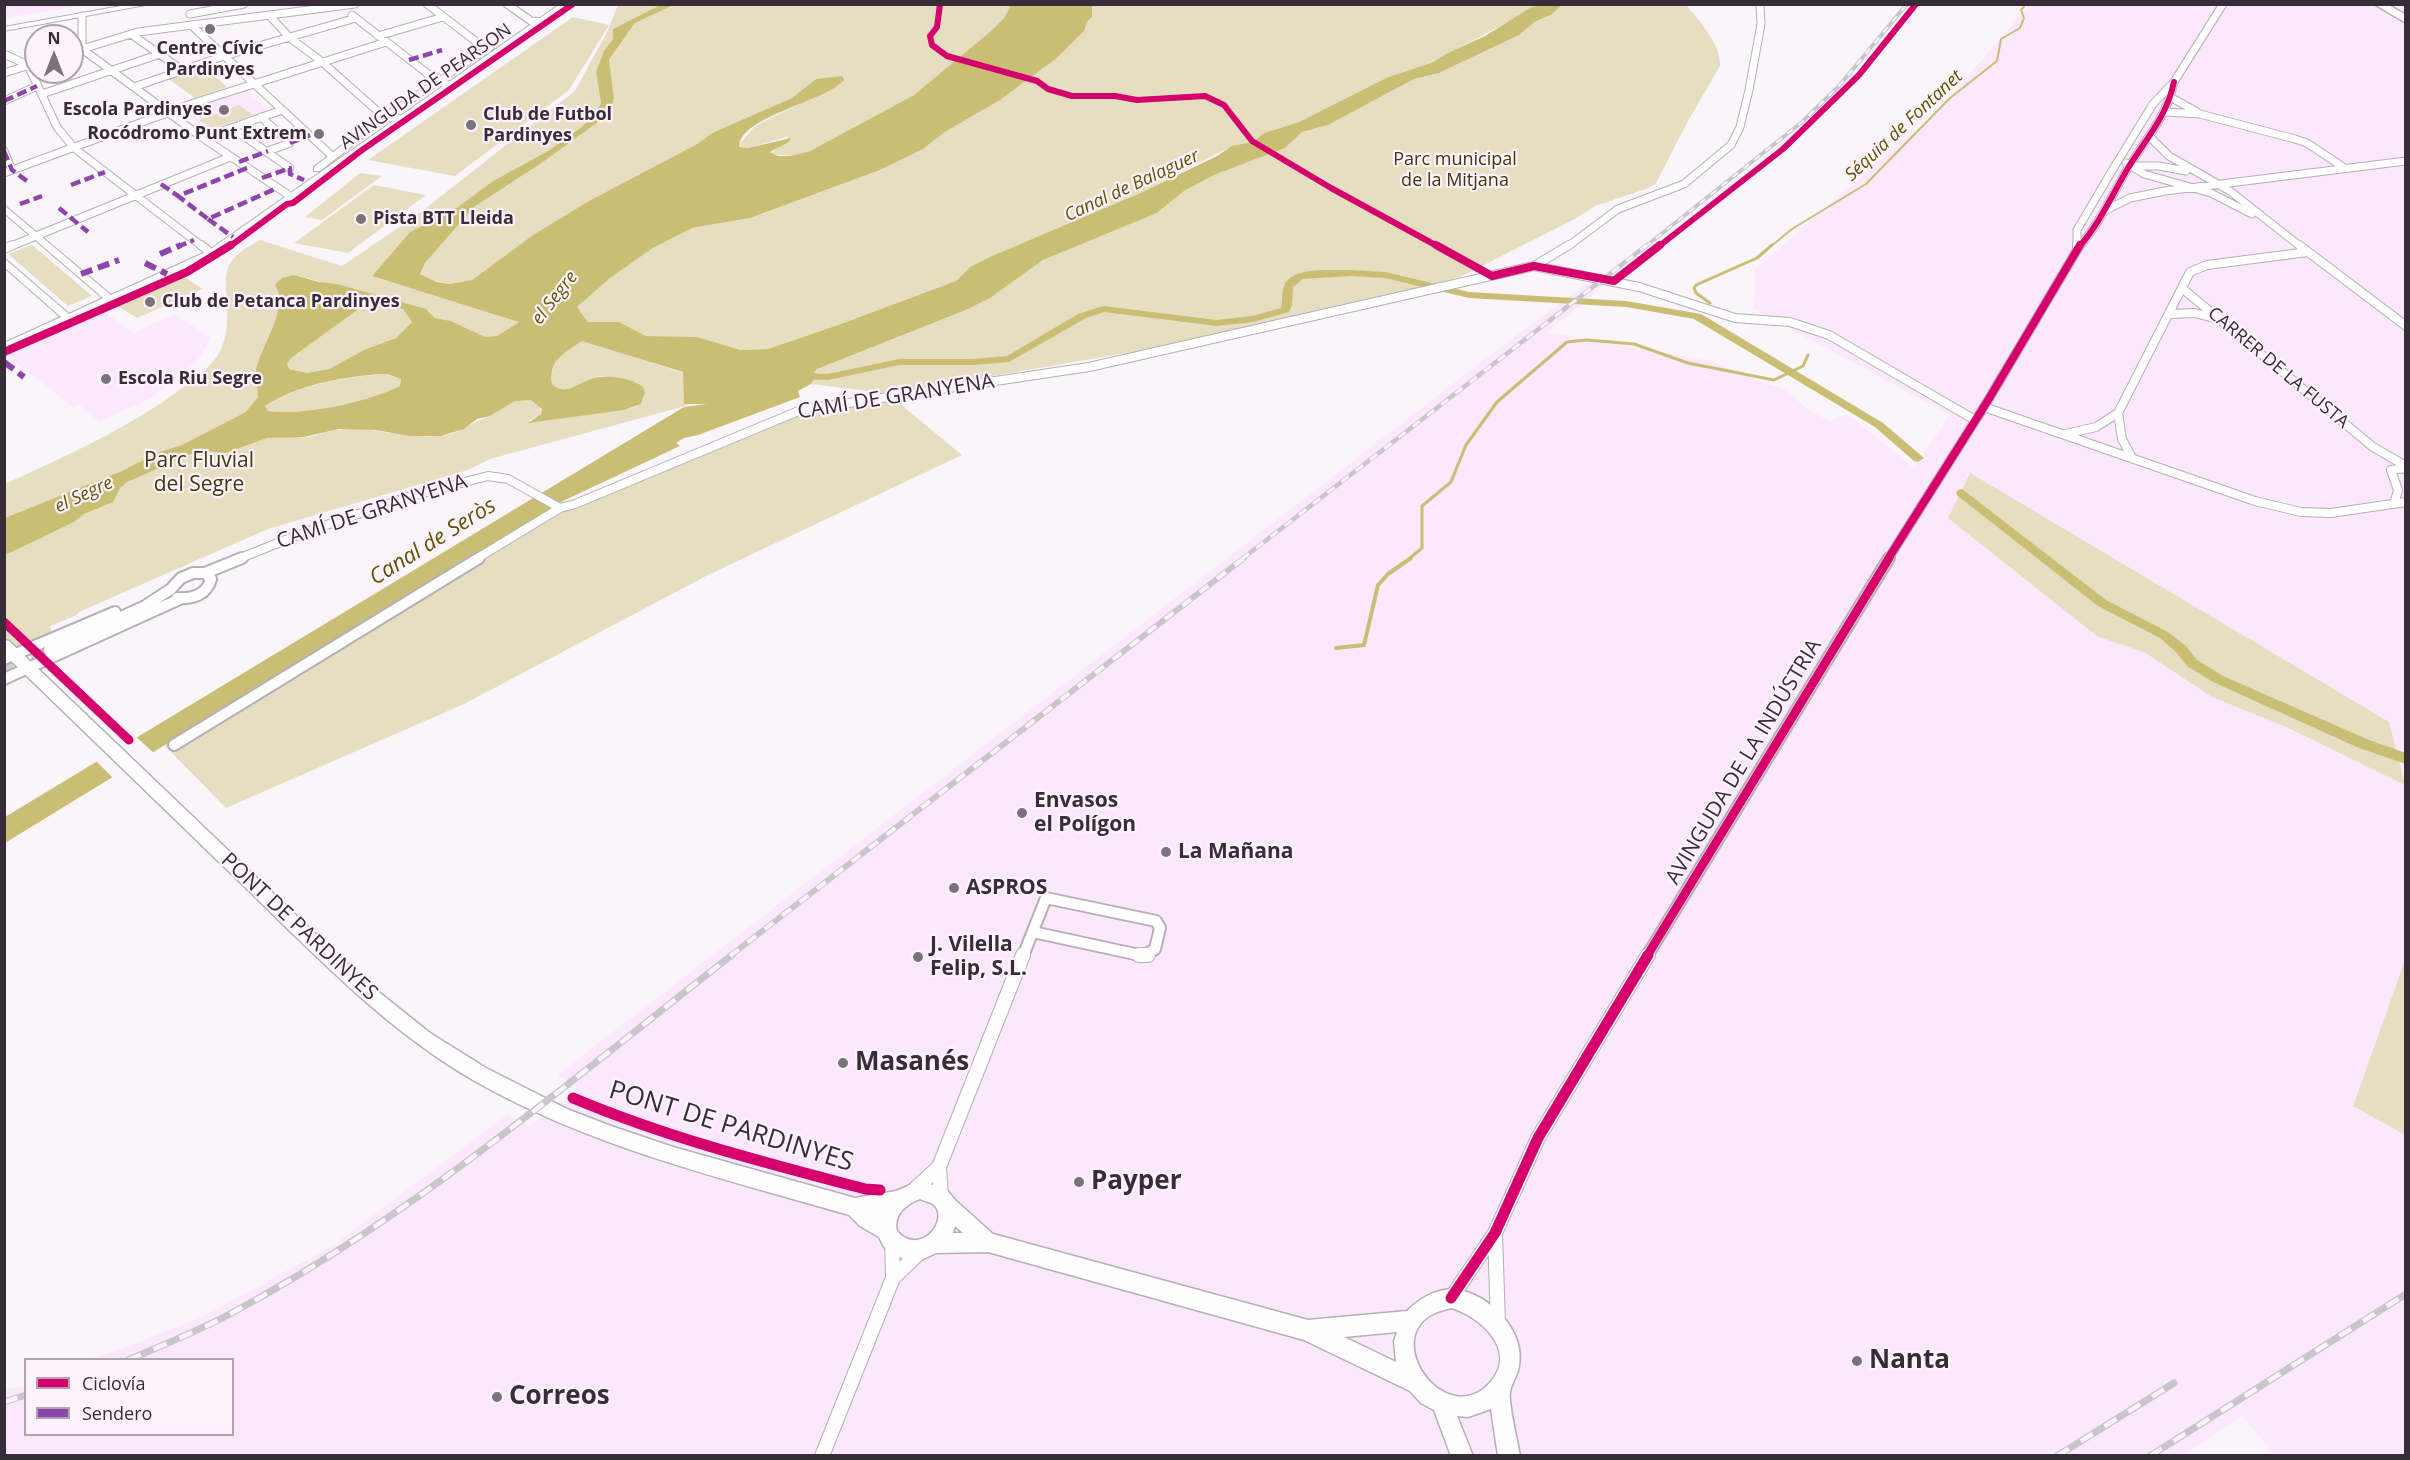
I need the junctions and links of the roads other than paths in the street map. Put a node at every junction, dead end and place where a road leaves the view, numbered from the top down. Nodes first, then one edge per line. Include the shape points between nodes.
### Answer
1 (113, 4) edge
2 (148, 4) edge
3 (189, 4) edge
4 (244, 4) edge
5 (355, 4) edge
6 (427, 4) edge
7 (507, 4) edge
8 (566, 4) edge
9 (1760, 4) edge
10 (2223, 4) edge
11 (2379, 4) edge
12 (343, 6) edge
13 (190, 14) junction
14 (269, 15) junction
15 (82, 16) junction
16 (443, 17) junction
17 (356, 18) junction
18 (2406, 20) edge
19 (531, 21) junction
20 (4, 22) edge
21 (543, 22) junction
22 (82, 24) edge
23 (191, 25) junction
24 (4, 29) edge
25 (131, 34) junction
26 (378, 36) junction
27 (290, 38) junction
28 (386, 42) junction
29 (84, 48) edge
30 (84, 50) edge
31 (487, 50) junction
32 (4, 54) edge
33 (160, 54) junction
34 (224, 56) junction
35 (24, 61) edge
36 (321, 61) junction
37 (24, 67) edge
38 (112, 70) junction
39 (182, 70) junction
40 (4, 73) edge
41 (437, 81) junction
42 (252, 82) junction
43 (2174, 82) junction
44 (451, 85) junction
45 (37, 86) joint
46 (134, 87) junction
47 (42, 94) junction
48 (2172, 98) junction
49 (4, 101) edge
50 (282, 110) junction
51 (167, 111) junction
52 (2165, 112) junction
53 (2200, 114) junction
54 (261, 117) junction
55 (384, 117) junction
56 (402, 119) junction
57 (232, 128) junction
58 (2150, 137) junction
59 (203, 138) junction
60 (74, 147) junction
61 (4, 151) edge
62 (268, 151) junction
63 (230, 157) junction
64 (2121, 157) junction
65 (336, 158) junction
66 (2406, 161) edge
67 (2129, 166) junction
68 (2343, 167) junction
69 (290, 168) dead end
70 (2170, 168) junction
71 (2113, 169) junction
72 (8, 171) edge
73 (2203, 175) junction
74 (2266, 177) junction
75 (2165, 181) junction
76 (2219, 184) junction
77 (2191, 188) junction
78 (135, 195) junction
79 (289, 195) junction
80 (2243, 200) junction
81 (2230, 202) junction
82 (4, 208) edge
83 (2106, 210) junction
84 (2264, 219) junction
85 (37, 236) junction
86 (4, 249) edge
87 (2077, 249) junction
88 (2308, 252) junction
89 (211, 253) junction
90 (4, 261) edge
91 (1534, 266) junction
92 (2182, 289) junction
93 (110, 299) junction
94 (2170, 314) junction
95 (68, 318) junction
96 (2222, 320) junction
97 (2406, 326) edge
98 (4, 347) edge
99 (1984, 407) junction
100 (2118, 413) junction
101 (1975, 420) junction
102 (2096, 427) junction
103 (2064, 435) junction
104 (2122, 439) junction
105 (2373, 447) junction
106 (2105, 449) junction
107 (2132, 458) junction
108 (2406, 467) edge
109 (2391, 470) junction
110 (2406, 483) edge
111 (2406, 502) edge
112 (2394, 504) junction
113 (558, 508) junction
114 (208, 576) junction
115 (171, 589) junction
116 (182, 598) junction
117 (145, 606) junction
118 (49, 650) tunnel mouth
119 (8, 652) edge
120 (28, 669) junction
121 (4, 679) edge
122 (174, 745) dead end
123 (1033, 932) junction
124 (939, 1167) junction
125 (905, 1195) junction
126 (944, 1202) junction
127 (855, 1207) junction
128 (1495, 1233) junction
129 (890, 1236) junction
130 (987, 1242) junction
131 (928, 1246) junction
132 (893, 1278) junction
133 (1451, 1298) junction
134 (1410, 1321) junction
135 (1498, 1324) junction
136 (1307, 1330) junction
137 (1416, 1383) junction
138 (1498, 1390) junction
139 (1442, 1404) junction
140 (822, 1455) edge
141 (1462, 1455) edge
142 (1509, 1455) edge

1 - 20 street
2 - 15 street
3 - 13 street
4 - 13 street
5 - 12 street
6 - 16 street
7 - 19 street
8 - 19 street, AVINGUDA DE PEARSON
8 - 21 street, AVINGUDA DE PEARSON
9 - 91 street, CAMÍ DE GRANYENA via 1761,24 1747,99 1731,145 1684,184 1608,214 1561,251
10 - 43 street, AVINGUDA DE LA INDÚSTRIA
11 - 18 main road
12 - 14 street
12 - 17 street
13 - 23 street
14 - 23 street
14 - 27 street
15 - 22 street
15 - 24 street
16 - 26 street
16 - 31 street
17 - 26 street
17 - 27 street
19 - 21 street
19 - 31 street, AVINGUDA DE PEARSON
21 - 44 street, AVINGUDA DE PEARSON
23 - 25 street
23 - 34 street
25 - 29 street
25 - 33 street
26 - 28 street
27 - 34 street
27 - 36 street
28 - 36 street
28 - 41 street
30 - 38 street
31 - 41 street, AVINGUDA DE PEARSON
32 - 35 street
33 - 38 street
33 - 39 street
34 - 39 street
34 - 42 street
36 - 42 street
36 - 55 street
37 - 40 street
38 - 46 street
38 - 47 street
39 - 46 street
41 - 44 street
41 - 55 street, AVINGUDA DE PEARSON
42 - 50 street
42 - 51 street
43 - 48 street, AVINGUDA DE LA INDÚSTRIA
43 - 64 street, AVINGUDA DE LA INDÚSTRIA via 2153,104
44 - 56 street, AVINGUDA DE PEARSON
45 - 47 street
45 - 49 street
46 - 51 street
47 - 60 street via 57,127
48 - 52 street, AVINGUDA DE LA INDÚSTRIA
48 - 53 street
50 - 54 street
50 - 65 street
51 - 59 street
51 - 60 street
52 - 53 street
52 - 58 street, AVINGUDA DE LA INDÚSTRIA
53 - 68 street via 2307,143
54 - 57 street
54 - 62 street via 290,143
55 - 56 street
55 - 65 street, AVINGUDA DE PEARSON
56 - 65 street, AVINGUDA DE PEARSON via 351,155
57 - 59 street
57 - 62 street
58 - 67 street, AVINGUDA DE LA INDÚSTRIA
58 - 73 street via 2168,158
59 - 63 street
60 - 72 street
60 - 78 street
61 - 72 street
62 - 69 street
63 - 78 street
63 - 79 street
64 - 67 street
64 - 71 street, AVINGUDA DE LA INDÚSTRIA
65 - 79 street, AVINGUDA DE PEARSON
66 - 68 street
67 - 70 street
67 - 71 street
67 - 75 street
67 - 83 street, AVINGUDA DE LA INDÚSTRIA
68 - 74 street
70 - 73 street
70 - 75 street via 2162,171
71 - 87 street, AVINGUDA DE LA INDÚSTRIA via 2077,230
73 - 74 street
73 - 76 street
74 - 76 street
74 - 80 street via 2243,185
75 - 77 street
76 - 77 street
76 - 80 street
77 - 81 street
77 - 83 street via 2130,198
78 - 85 street
78 - 89 street
79 - 89 street, AVINGUDA DE PEARSON
80 - 81 street
80 - 84 street
81 - 84 street
82 - 85 street
83 - 87 street, AVINGUDA DE LA INDÚSTRIA via 2093,233
84 - 88 street
85 - 86 street
85 - 93 street
87 - 99 street, AVINGUDA DE LA INDÚSTRIA
88 - 92 street via 2197,268 2190,272
88 - 97 street
89 - 93 street, AVINGUDA DE PEARSON
90 - 95 street
91 - 101 street via 1639,287 1736,318 1810,327
91 - 113 street, CAMÍ DE GRANYENA via 1089,367 801,410
92 - 94 street
92 - 96 street, CARRER DE LA FUSTA
93 - 95 street, AVINGUDA DE PEARSON
94 - 96 street via 2195,313
94 - 100 street
95 - 98 street, AVINGUDA DE PEARSON
96 - 105 street, CARRER DE LA FUSTA
99 - 101 street, AVINGUDA DE LA INDÚSTRIA
99 - 103 street
100 - 102 street
100 - 104 street
101 - 128 street, AVINGUDA DE LA INDÚSTRIA via 1576,1073 1538,1138
102 - 103 street
102 - 106 street
103 - 106 street
104 - 106 street
104 - 107 street
105 - 108 street, CARRER DE LA FUSTA
105 - 109 street, CARRER DE LA FUSTA
106 - 107 street
107 - 112 street via 2255,501 2301,512 2331,513
108 - 109 street, CARRER DE LA FUSTA
109 - 110 street, CARRER DE LA FUSTA
109 - 112 street, CARRER DE LA FUSTA via 2398,489
111 - 112 street
113 - 114 street, CAMÍ DE GRANYENA via 508,479 488,476 303,532
113 - 122 street
114 - 115 street via 194,573
114 - 116 street, CAMÍ DE GRANYENA via 209,586 200,594
115 - 116 street via 172,596
115 - 117 street
115 - 119 street
116 - 117 street
116 - 120 street
117 - 118 street
119 - 120 main road, PONT DE PARDINYES
120 - 121 street
120 - 127 main road, PONT DE PARDINYES via 359,986 424,1038 480,1074 560,1114 673,1156
123 - 123 street via 1046,898 1155,921 1160,928 1155,951 1144,956
123 - 124 street
124 - 125 street
124 - 126 street
125 - 126 main road via 927,1190
125 - 127 main road
125 - 129 main road via 888,1215
126 - 130 main road
126 - 131 main road via 947,1228
127 - 129 main road
128 - 133 street, AVINGUDA DE LA INDÚSTRIA
128 - 135 street, AVINGUDA DE LA INDÚSTRIA
129 - 131 main road via 906,1250
129 - 132 street
130 - 131 main road
130 - 136 main road
131 - 132 street
132 - 140 street
133 - 134 main road via 1422,1308
133 - 135 main road via 1478,1305
134 - 136 main road
134 - 137 main road via 1404,1338 1404,1356
135 - 138 main road via 1509,1355 1508,1370
136 - 137 main road
137 - 139 main road
138 - 139 main road via 1480,1404
138 - 142 main road
139 - 141 main road

